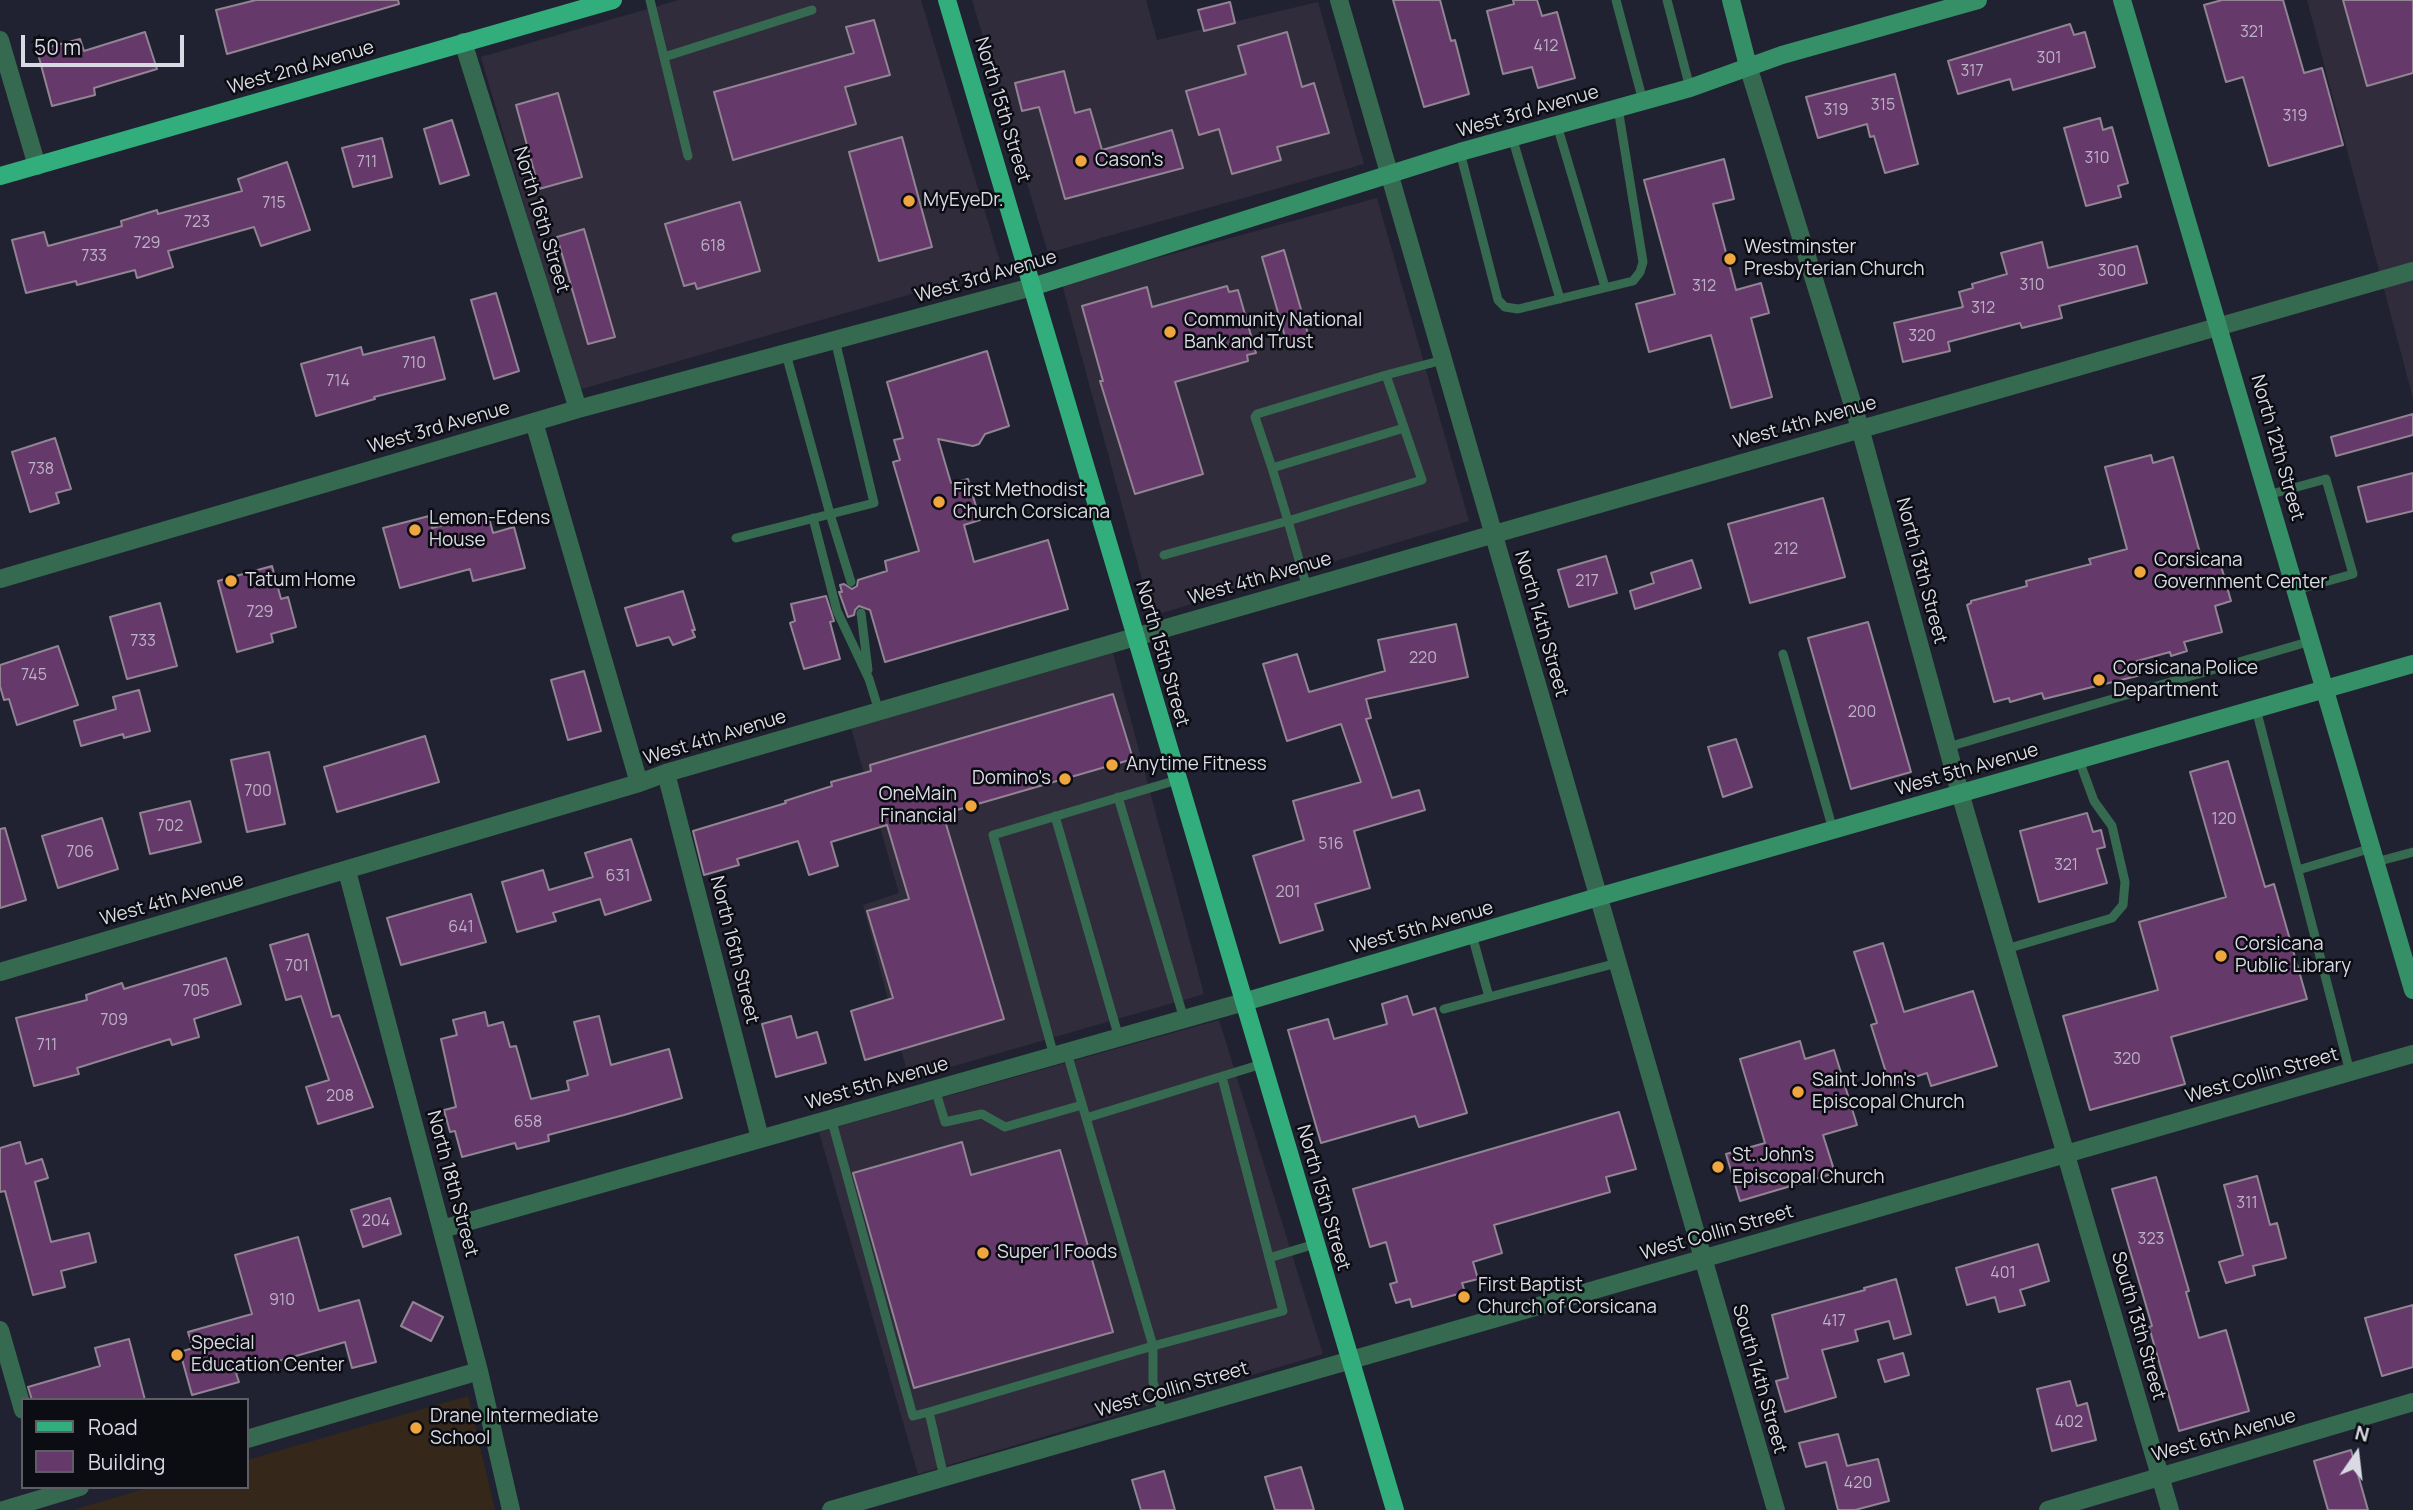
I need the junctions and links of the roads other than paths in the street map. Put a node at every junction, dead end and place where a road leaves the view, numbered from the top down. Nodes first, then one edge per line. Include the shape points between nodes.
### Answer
1 (613, 0) edge
2 (650, 0) edge
3 (947, 0) edge
4 (1339, 0) edge
5 (1616, 0) edge
6 (1667, 0) edge
7 (1731, 0) edge
8 (1978, 0) edge
9 (2122, 0) edge
10 (586, 4) edge
11 (812, 10) dead end
12 (0, 40) edge
13 (463, 42) junction
14 (664, 57) junction
15 (1748, 66) junction
16 (1690, 88) junction
17 (1643, 100) junction
18 (1618, 108) junction
19 (1556, 125) junction
20 (1512, 137) junction
21 (1461, 152) junction
22 (688, 156) dead end
23 (37, 166) junction
24 (1389, 175) junction
25 (0, 176) edge
26 (2413, 271) edge
27 (1032, 287) junction
28 (1605, 287) junction
29 (1560, 299) junction
30 (2218, 326) junction
31 (835, 340) junction
32 (786, 354) junction
33 (1443, 360) junction
34 (1386, 375) junction
35 (578, 409) junction
36 (534, 422) junction
37 (1404, 428) junction
38 (1860, 428) junction
39 (1272, 468) junction
40 (2269, 495) junction
41 (830, 514) junction
42 (813, 518) junction
43 (1287, 521) junction
44 (1493, 534) junction
45 (736, 538) dead end
46 (1164, 555) dead end
47 (0, 579) edge
48 (851, 582) dead end
49 (1307, 587) junction
50 (2296, 590) junction
51 (861, 613) dead end
52 (1135, 637) junction
53 (2311, 641) junction
54 (1783, 654) dead end
55 (2413, 664) edge
56 (869, 679) junction
57 (2325, 689) junction
58 (2256, 709) junction
59 (879, 711) junction
60 (1948, 747) junction
61 (2079, 760) junction
62 (666, 773) junction
63 (1178, 780) junction
64 (639, 783) junction
65 (1960, 793) junction
66 (1118, 797) junction
67 (1055, 816) junction
68 (1833, 830) junction
69 (2413, 852) edge
70 (2374, 855) junction
71 (2298, 870) junction
72 (346, 871) junction
73 (1598, 897) junction
74 (1472, 935) junction
75 (2006, 949) junction
76 (1617, 963) junction
77 (0, 972) edge
78 (2413, 990) edge
79 (1489, 997) junction
80 (1244, 1002) junction
81 (1444, 1009) dead end
82 (1184, 1019) junction
83 (1119, 1038) junction
84 (2413, 1054) edge
85 (1061, 1055) junction
86 (1262, 1064) junction
87 (2350, 1072) junction
88 (1222, 1077) junction
89 (935, 1090) junction
90 (1082, 1105) junction
91 (831, 1118) junction
92 (1086, 1118) junction
93 (761, 1138) junction
94 (2066, 1154) junction
95 (442, 1229) junction
96 (1315, 1244) junction
97 (1269, 1258) junction
98 (1702, 1259) junction
99 (0, 1330) edge
100 (1153, 1346) junction
101 (1350, 1361) junction
102 (479, 1371) junction
103 (21, 1402) edge
104 (2413, 1402) edge
105 (929, 1412) junction
106 (1163, 1414) junction
107 (248, 1439) edge
108 (2161, 1477) junction
109 (944, 1478) junction
110 (74, 1489) edge
111 (48, 1498) edge
112 (3, 1510) edge
113 (511, 1510) edge
114 (831, 1510) edge
115 (1395, 1510) edge
116 (1776, 1510) edge
117 (2048, 1510) edge
118 (2170, 1510) edge

1 - 10 main road, West 2nd Avenue
2 - 14 lane
3 - 27 main road, North 15th Street
4 - 24 street, North 14th Street
5 - 17 lane
6 - 16 lane
7 - 15 street, North 13th Street
8 - 15 street, West 3rd Avenue
9 - 30 street, North 12th Street
10 - 13 main road, West 2nd Avenue
11 - 14 lane
12 - 23 street
13 - 23 main road, West 2nd Avenue
13 - 35 street, North 16th Street
14 - 22 lane
15 - 16 street, West 3rd Avenue
15 - 38 street, North 13th Street
16 - 17 street, West 3rd Avenue
17 - 18 street, West 3rd Avenue
18 - 19 street, West 3rd Avenue
18 - 28 lane via 1643,262 1633,281
19 - 20 street, West 3rd Avenue
19 - 28 lane
20 - 21 street, West 3rd Avenue
20 - 29 lane
21 - 24 street, West 3rd Avenue
21 - 29 lane via 1498,300 1505,307 1518,309
23 - 25 main road, West 2nd Avenue
24 - 27 street, West 3rd Avenue
24 - 33 street, North 14th Street
26 - 30 street, West 4th Avenue
27 - 31 street, West 3rd Avenue
27 - 52 main road, North 15th Street
28 - 29 lane
30 - 38 street, West 4th Avenue
30 - 40 street, North 12th Street
31 - 32 street, West 3rd Avenue
31 - 41 lane via 874,503
32 - 35 street, West 3rd Avenue
32 - 41 lane
33 - 34 lane
33 - 44 street, North 14th Street
34 - 37 lane
34 - 39 lane via 1257,414
35 - 36 street, West 3rd Avenue
36 - 47 street, West 3rd Avenue
36 - 64 street
37 - 39 lane
37 - 43 lane via 1422,480
38 - 44 street, West 4th Avenue
38 - 60 street, North 13th Street
39 - 43 lane
40 - 50 street, North 12th Street
40 - 50 lane via 2326,480 2353,574
41 - 42 lane
41 - 48 lane
42 - 45 lane
42 - 56 lane via 837,611
43 - 46 lane
43 - 49 lane
44 - 49 street, West 4th Avenue
44 - 73 street, North 14th Street
49 - 52 street, West 4th Avenue
50 - 53 street, North 12th Street
51 - 56 lane
52 - 59 street, West 4th Avenue
52 - 63 main road, North 15th Street
53 - 57 street, North 12th Street
53 - 60 lane
54 - 68 lane
55 - 57 street, West 5th Avenue
56 - 59 lane
57 - 58 street, West 5th Avenue
57 - 70 street, North 12th Street
58 - 61 street, West 5th Avenue
58 - 71 lane
59 - 62 street, West 4th Avenue
60 - 65 street, North 13th Street
61 - 65 street, West 5th Avenue
61 - 75 lane via 2094,801 2112,826 2125,882 2123,905 2112,918
62 - 64 street, West 4th Avenue
62 - 93 street, North 16th Street
63 - 66 lane
63 - 80 main road, North 15th Street
64 - 72 street, West 4th Avenue
65 - 68 street, West 5th Avenue
65 - 75 street, North 13th Street
66 - 67 lane
66 - 82 lane
67 - 83 lane
67 - 85 lane via 993,835
68 - 73 street, West 5th Avenue
69 - 70 lane
70 - 71 lane
70 - 78 street, North 12th Street
71 - 87 lane
72 - 77 street, West 4th Avenue
72 - 95 street, North 18th Street
73 - 74 street, West 5th Avenue
73 - 76 street, North 14th Street
74 - 79 lane
74 - 80 street, West 5th Avenue
75 - 94 street, North 13th Street
76 - 79 lane
76 - 98 street, North 14th Street
79 - 81 lane
80 - 82 street, West 5th Avenue
80 - 86 main road, North 15th Street
82 - 83 street, West 5th Avenue
83 - 85 street, West 5th Avenue
84 - 87 street, West Collin Street
85 - 89 street, West 5th Avenue
85 - 90 lane
86 - 88 lane
86 - 96 main road, North 15th Street
87 - 94 street, West Collin Street
88 - 92 lane
88 - 97 lane
89 - 90 lane via 945,1122 982,1114 1005,1127
89 - 91 street, West 5th Avenue
90 - 92 lane
91 - 93 street, West 5th Avenue
91 - 105 lane via 913,1416
92 - 100 lane
93 - 95 street, West 5th Avenue
94 - 98 street, West Collin Street
94 - 108 street, South 13th Street
95 - 102 street, North 18th Street
96 - 97 lane
96 - 101 main road, North 15th Street
97 - 100 lane via 1283,1311
98 - 101 street, West Collin Street
98 - 116 street, South 14th Street
99 - 103 street
100 - 105 lane
100 - 106 lane via 1153,1381
101 - 106 street, West Collin Street
101 - 115 main road, North 15th Street
102 - 107 street
102 - 113 street, North 18th Street
104 - 108 street, West 6th Avenue
105 - 109 lane
106 - 109 street, West Collin Street
108 - 117 street, West 6th Avenue
108 - 118 street, South 13th Street
109 - 114 street, West Collin Street
110 - 111 street
111 - 112 street

